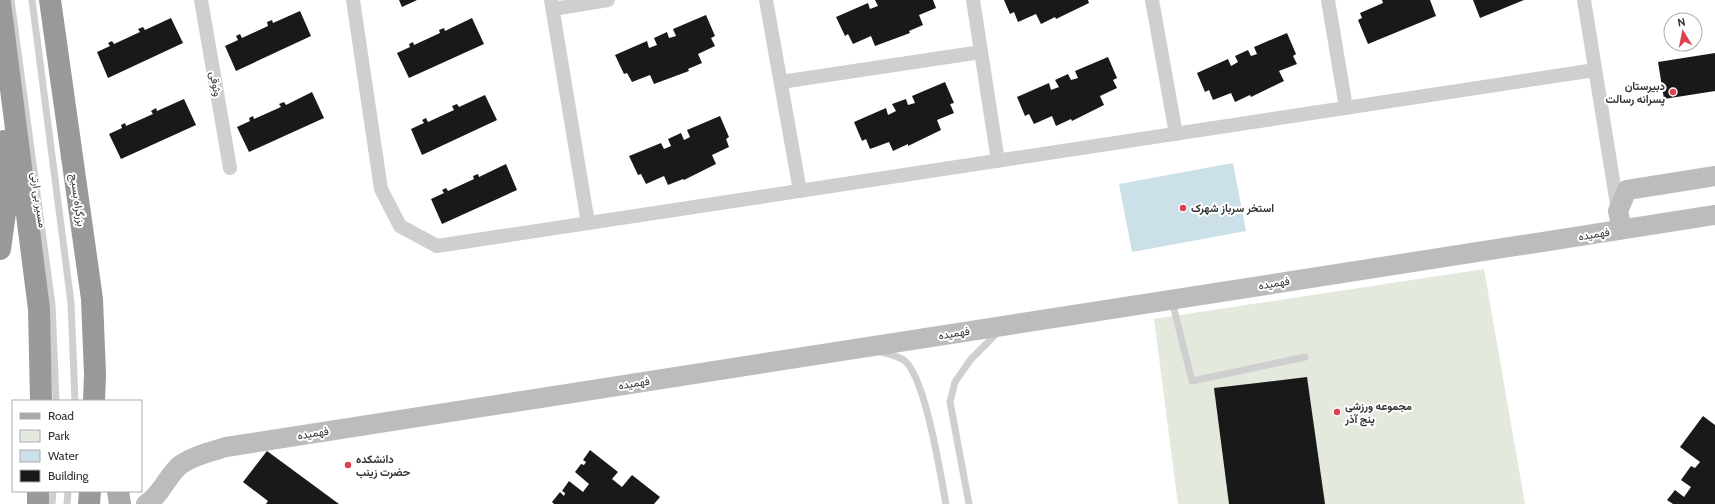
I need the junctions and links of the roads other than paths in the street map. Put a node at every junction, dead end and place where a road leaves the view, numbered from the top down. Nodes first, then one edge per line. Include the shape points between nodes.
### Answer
1 (11, 0) edge
2 (32, 0) edge
3 (50, 0) edge
4 (201, 0) edge
5 (353, 0) edge
6 (608, 0) edge
7 (766, 0) edge
8 (973, 0) edge
9 (1152, 0) edge
10 (1328, 0) edge
11 (1584, 0) edge
12 (0, 3) edge
13 (552, 5) edge
14 (981, 52) junction
15 (1595, 70) junction
16 (781, 82) junction
17 (1346, 108) junction
18 (1176, 134) junction
19 (998, 161) junction
20 (230, 168) dead end
21 (1715, 176) edge
22 (800, 191) junction
23 (1715, 215) edge
24 (1620, 220) junction
25 (588, 223) junction
26 (0, 249) edge
27 (1172, 299) junction
28 (1004, 326) junction
29 (867, 347) junction
30 (1305, 357) dead end
31 (95, 374) junction
32 (41, 400) edge
33 (56, 400) edge
34 (75, 400) edge
35 (94, 400) edge
36 (100, 400) edge
37 (194, 458) junction
38 (38, 492) edge
39 (53, 492) edge
40 (68, 492) edge
41 (90, 492) edge
42 (38, 504) edge
43 (52, 504) edge
44 (67, 504) edge
45 (90, 504) edge
46 (146, 504) edge
47 (164, 504) edge
48 (946, 504) edge
49 (969, 504) edge

1 - 33 lane, مسیر بی ارتی via 52,305
2 - 34 lane, مسیر بی ارتی via 71,303
3 - 31 highway, بزرگراه بسیج via 92,299
4 - 20 street, وثوقی
5 - 25 street via 381,189 400,226 437,246
6 - 13 street
7 - 16 street
8 - 14 street
9 - 18 street
10 - 17 street
11 - 15 street
12 - 26 highway via 6,206
12 - 32 highway via 39,309
13 - 25 street
14 - 16 street
14 - 19 street
15 - 17 street
15 - 24 street
16 - 22 street
17 - 18 street
18 - 19 street
19 - 22 street
21 - 24 main road via 1627,190
22 - 25 street
23 - 24 main road, فهمیده
24 - 27 main road, فهمیده
27 - 28 main road, فهمیده
27 - 30 lane via 1192,381
28 - 29 main road, فهمیده
28 - 49 lane via 971,359 955,382 950,402
29 - 37 main road, فهمیده via 226,447
29 - 48 lane via 904,360 915,374 926,408
31 - 35 highway, بزرگراه بسیج
31 - 36 main road
37 - 46 main road, فهمیده via 179,466 155,499
37 - 47 main road
38 - 42 highway
39 - 43 lane
40 - 44 lane
41 - 45 highway

